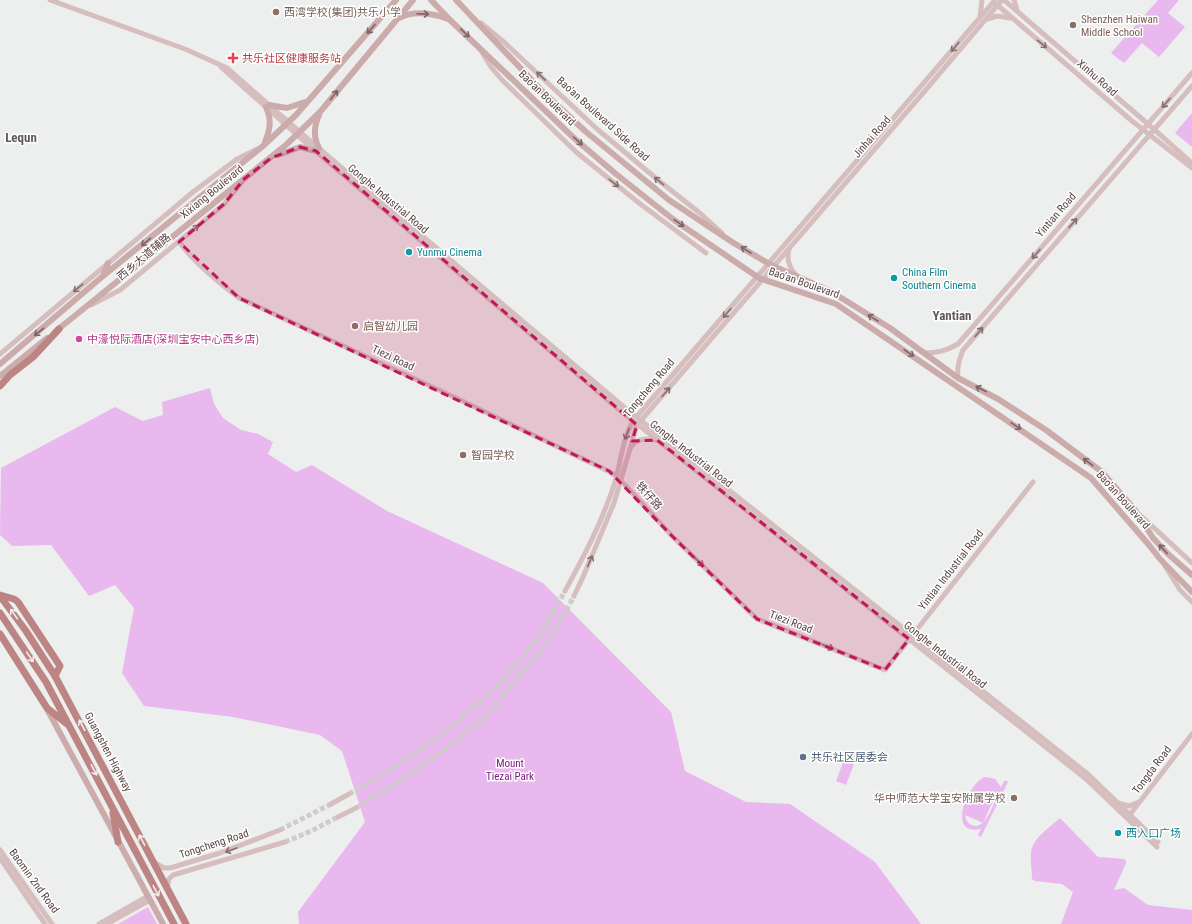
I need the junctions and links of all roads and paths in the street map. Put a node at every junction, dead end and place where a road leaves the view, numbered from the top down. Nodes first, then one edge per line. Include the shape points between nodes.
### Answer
1 (50, 0) edge
2 (390, 0) edge
3 (396, 0) edge
4 (413, 0) edge
5 (431, 0) edge
6 (456, 0) edge
7 (459, 0) edge
8 (982, 0) edge
9 (1003, 0) edge
10 (1014, 0) edge
11 (994, 2) edge
12 (464, 8) junction
13 (387, 11) junction
14 (1019, 13) junction
15 (980, 17) junction
16 (1013, 19) junction
17 (396, 20) junction
18 (450, 20) junction
19 (983, 23) junction
20 (479, 47) junction
21 (1192, 73) edge
22 (1192, 86) edge
23 (310, 99) junction
24 (267, 106) junction
25 (320, 112) junction
26 (287, 124) junction
27 (1148, 124) junction
28 (1154, 129) junction
29 (1143, 130) junction
30 (298, 133) junction
31 (1149, 135) junction
32 (263, 146) junction
33 (317, 149) junction
34 (271, 158) junction
35 (1192, 163) edge
36 (1192, 168) edge
37 (244, 179) junction
38 (178, 242) junction
39 (732, 242) junction
40 (788, 249) junction
41 (706, 253) dead end
42 (108, 263) junction
43 (771, 265) junction
44 (103, 276) junction
45 (760, 278) junction
46 (800, 278) junction
47 (754, 285) joint
48 (83, 309) junction
49 (60, 329) junction
50 (958, 344) junction
51 (963, 350) junction
52 (924, 353) junction
53 (0, 354) edge
54 (0, 364) edge
55 (0, 376) edge
56 (958, 378) junction
57 (0, 386) edge
58 (637, 421) junction
59 (657, 440) junction
60 (630, 450) junction
61 (612, 473) joint
62 (1033, 482) dead end
63 (1135, 510) junction
64 (671, 535) joint
65 (1160, 559) junction
66 (1192, 563) edge
67 (1192, 575) edge
68 (565, 591) tunnel mouth
69 (1192, 592) edge
70 (0, 595) edge
71 (574, 596) tunnel mouth
72 (1192, 602) edge
73 (0, 613) edge
74 (0, 634) edge
75 (911, 637) junction
76 (885, 670) joint
77 (55, 676) junction
78 (47, 708) junction
79 (71, 726) junction
80 (1192, 734) edge
81 (349, 794) tunnel mouth
82 (1144, 797) junction
83 (1113, 798) junction
84 (331, 804) tunnel mouth
85 (112, 806) junction
86 (356, 808) tunnel mouth
87 (338, 817) tunnel mouth
88 (1129, 817) junction
89 (280, 830) tunnel mouth
90 (118, 842) junction
91 (285, 842) tunnel mouth
92 (1158, 845) dead end
93 (0, 850) edge
94 (0, 858) edge
95 (154, 862) junction
96 (167, 888) junction
97 (149, 898) junction
98 (45, 924) edge
99 (52, 924) edge
100 (99, 924) edge
101 (107, 924) edge
102 (163, 924) edge
103 (174, 924) edge
104 (186, 924) edge

1 - 24 street, Gonghe Industrial Road via 185,49 220,66
2 - 13 main road
3 - 13 main road, Xixiang Boulevard
4 - 17 main road, Xixiang Boulevard
5 - 18 main road, Bao'an Boulevard
6 - 12 main road, Bao'an Boulevard
7 - 12 main road
8 - 15 street
9 - 11 street, Jinhai Road
9 - 14 street, Xinhu Road
10 - 14 street
11 - 15 street, Jinhai Road
11 - 16 street, Xinhu Road
11 - 19 street, Jinhai Road
39 -> 12 street, Bao'an Boulevard Side Road via 597,129
12 - 39 main road, Bao'an Boulevard via 544,93 585,131 670,200
13 -> 23 main road, Xixiang Boulevard
14 - 27 street, Xinhu Road
15 -> 43 street, Jinhai Road
16 - 19 street via 997,16
16 -> 29 street, Xinhu Road
17 -> 18 main road via 408,14 421,13
25 -> 17 main road, Xixiang Boulevard
18 -> 20 main road, Bao'an Boulevard
19 - 40 street, Jinhai Road
20 -> 41 street via 502,80 576,152
20 -> 45 main road, Bao'an Boulevard via 575,139 616,174 674,220
21 -> 27 street, Yintian Road
22 - 28 street, Yintian Road
23 - 24 main road via 287,108
23 - 26 main road, Xixiang Boulevard
24 - 26 street, Gonghe Industrial Road
24 - 32 main road via 270,122
25 - 30 main road, Xixiang Boulevard
25 - 33 main road via 315,126
26 - 30 street, Gonghe Industrial Road
26 - 32 main road, Xixiang Boulevard
27 - 28 street, Xinhu Road
27 - 29 street, Yintian Road
28 - 31 street, Yintian Road
28 - 35 street, Xinhu Road
29 - 31 street, Xinhu Road
29 -> 50 street, Yintian Road
30 - 33 street, Gonghe Industrial Road
30 - 34 main road, Xixiang Boulevard
31 - 36 street, Xinhu Road
51 -> 31 street, Yintian Road
32 - 42 street, 西乡大道辅路 via 237,159 193,192
32 -> 44 main road, Xixiang Boulevard
33 - 34 main road via 300,147
33 - 58 street, Gonghe Industrial Road
34 - 37 main road, Xixiang Boulevard
38 -> 37 street, 西乡大道辅路 via 224,204
37 - 48 main road, Xixiang Boulevard
38 - 48 street, 西乡大道辅路 via 120,290
38 - 61 street, Tiezi Road via 239,298
43 -> 39 main road, Bao'an Boulevard
40 - 43 street, Jinhai Road
40 - 46 street via 789,266
42 - 44 main road
42 -> 53 street, 西乡大道辅路
43 - 45 street, Jinhai Road
43 - 46 main road, Bao'an Boulevard
44 -> 54 main road, Xixiang Boulevard
45 - 47 street, Jinhai Road
45 -> 65 main road, Bao'an Boulevard via 836,304 1091,478
52 -> 46 main road, Bao'an Boulevard via 890,328 830,291
47 - 58 street, Tongcheng Road
48 - 49 main road, Xixiang Boulevard
49 - 55 main road, Xixiang Boulevard
49 - 57 highway
50 - 51 street via 957,350
50 - 52 street, Yintian Road via 943,352
51 - 56 street, Yintian Road via 957,368
52 - 56 main road, Bao'an Boulevard
63 -> 56 main road, Bao'an Boulevard via 1102,472 1085,459 998,399
58 - 59 street, Gonghe Industrial Road
58 - 60 street, Tongcheng Road
58 -> 68 street, Tongcheng Road via 627,432 609,500
58 - 75 street, Gonghe Industrial Road
59 - 60 street via 641,439 632,445
59 - 75 street, Gonghe Industrial Road
71 -> 60 street, Tongcheng Road via 614,503
61 - 64 street, 铁仔路
62 - 75 street, Yintian Industrial Road
63 - 66 street
67 -> 63 main road, Bao'an Boulevard via 1153,538
64 -> 76 street, Tiezi Road via 757,619
65 - 69 main road, Bao'an Boulevard
65 - 72 street via 1180,590
77 -> 70 highway, Guangshen Highway
70 - 77 highway via 18,602 60,666
73 -> 79 highway, Guangshen Highway via 46,682
74 - 78 highway
75 - 76 street, Yintian Industrial Road
75 - 83 street, Gonghe Industrial Road via 1089,775
75 - 88 street, Gonghe Industrial Road
95 -> 77 highway, Guangshen Highway
78 - 79 highway
78 - 90 main road
79 -> 85 highway, Guangshen Highway
80 - 82 street, Tongda Road
81 - 84 street
82 - 83 street via 1129,806 1120,804
82 - 88 street, Tongda Road
83 - 88 street, Gonghe Industrial Road
85 - 90 highway
85 -> 103 highway, Guangshen Highway
86 - 87 street
88 - 92 street, Gonghe Industrial Road
89 -> 95 street, Tongcheng Road via 220,853 170,868
90 - 97 main road
91 - 96 street, Tongcheng Road via 173,875 169,878
93 - 99 street, Baomin 2nd Road
94 - 98 street, Baomin 2nd Road
95 - 96 highway, Guangshen Highway
96 - 104 highway, Guangshen Highway
97 - 100 street
97 - 101 street
97 - 102 main road

